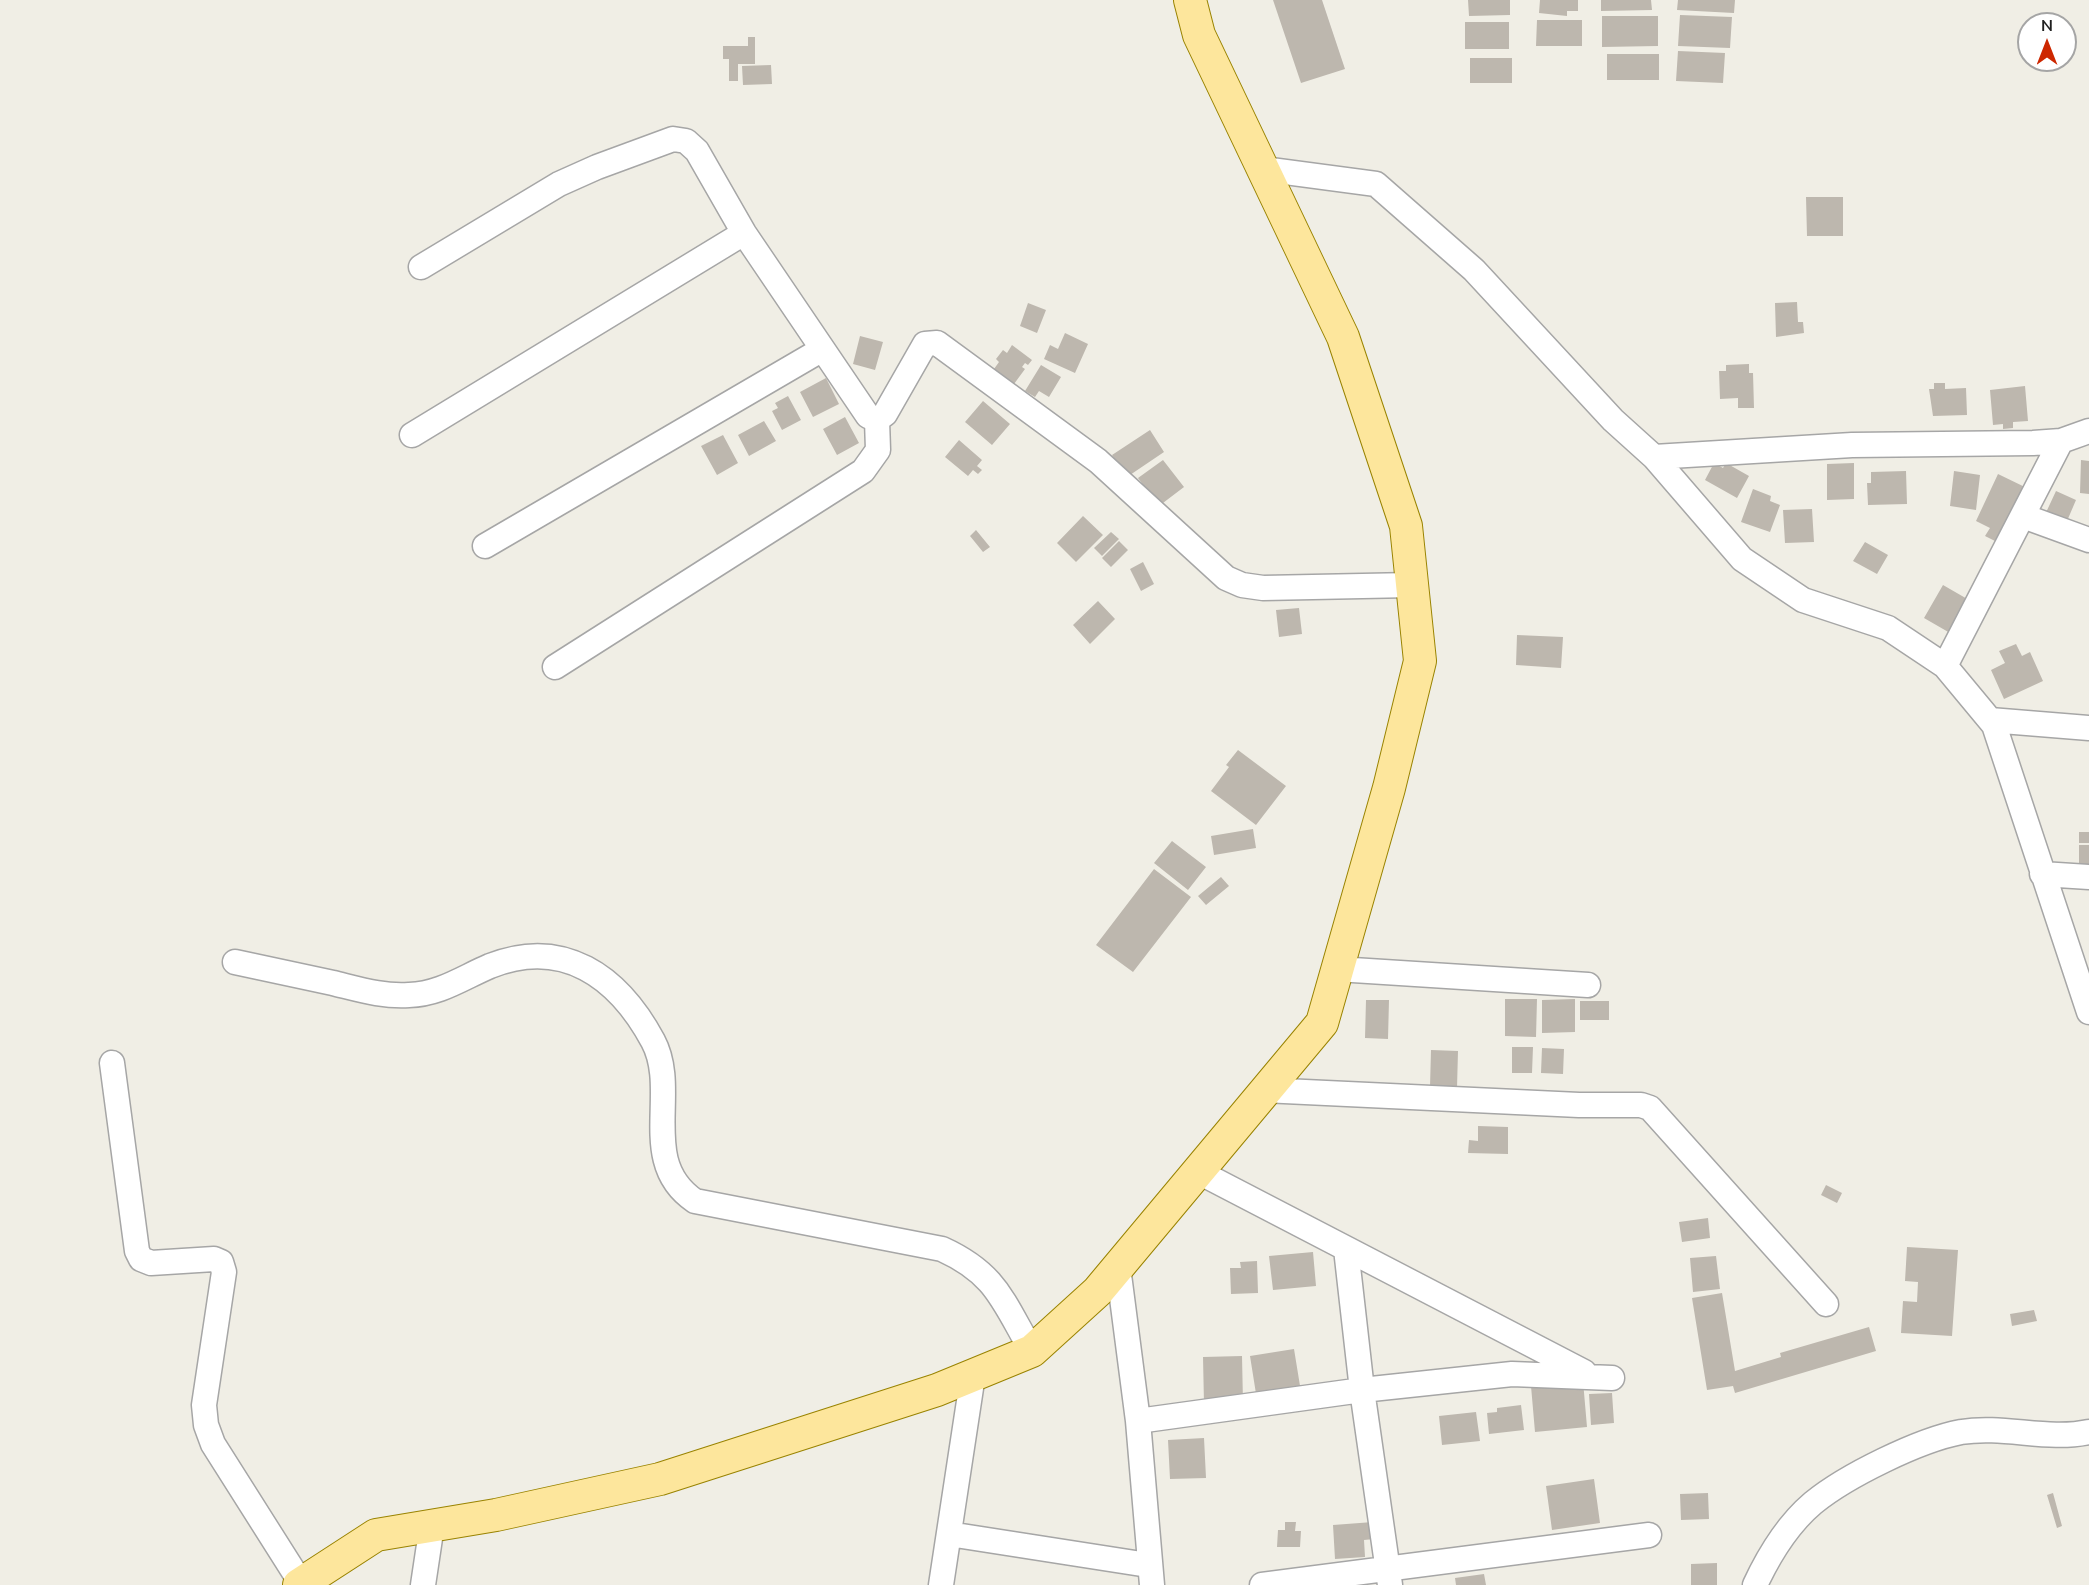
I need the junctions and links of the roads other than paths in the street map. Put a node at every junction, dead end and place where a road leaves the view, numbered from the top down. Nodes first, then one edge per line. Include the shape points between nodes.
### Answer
1 (1190, 0) edge
2 (1263, 169) junction
3 (744, 233) junction
4 (421, 267) dead end
5 (821, 350) junction
6 (877, 420) junction
7 (2089, 431) edge
8 (412, 435) dead end
9 (2061, 441) junction
10 (1654, 457) junction
11 (2023, 516) junction
12 (2089, 540) edge
13 (484, 546) dead end
14 (1412, 585) junction
15 (555, 666) dead end
16 (1945, 666) junction
17 (1990, 720) junction
18 (2089, 728) edge
19 (2042, 874) junction
20 (2089, 877) edge
21 (236, 962) dead end
22 (1337, 969) junction
23 (1588, 985) dead end
24 (2089, 1012) edge
25 (112, 1063) dead end
26 (1263, 1090) junction
27 (1197, 1171) junction
28 (1346, 1249) junction
29 (1118, 1267) junction
30 (1826, 1304) dead end
31 (1032, 1351) junction
32 (973, 1375) junction
33 (1362, 1390) junction
34 (1138, 1421) junction
35 (2089, 1432) edge
36 (432, 1525) junction
37 (949, 1534) junction
38 (1649, 1535) dead end
39 (1150, 1575) edge
40 (1389, 1576) edge
41 (300, 1584) edge
42 (423, 1585) edge
43 (940, 1585) edge
44 (1263, 1585) edge
45 (1755, 1585) edge

1 - 2 main road via 1199,35
2 - 10 street via 1376,184 1474,270 1613,420
2 - 14 main road via 1343,338 1406,525
3 - 4 street via 697,152 686,141 673,140 559,184
3 - 5 street
3 - 8 street
5 - 6 street via 868,417
5 - 13 street
6 - 14 street via 885,414 925,344 937,343 1098,461 1226,578 1263,588
6 - 15 street via 878,450 863,471
7 - 9 street
9 - 10 street via 1852,446
9 - 11 street
10 - 16 street via 1742,558 1803,600 1888,628
11 - 12 street
11 - 16 street
14 - 22 main road via 1420,661 1389,788
16 - 17 street
17 - 18 street
17 - 19 street
19 - 20 street
19 - 24 street
21 - 31 street via 380,994 408,996 435,993 516,958 563,958 591,970 610,985 645,1026 657,1049 662,1074 662,1142 674,1182 683,1193 695,1201 950,1253 991,1281
22 - 23 street
22 - 26 main road via 1322,1023
25 - 41 street via 137,1251 141,1259 151,1263 214,1259 221,1262 224,1272 204,1405 206,1425 213,1444
26 - 27 main road
26 - 30 street via 1650,1108
27 - 28 street
27 - 29 main road
28 - 33 street
28 - 33 street via 1603,1377 1512,1374
29 - 31 main road via 1098,1291
29 - 34 street
31 - 32 main road
32 - 36 main road via 660,1479
32 - 37 street
33 - 34 street
33 - 40 street
34 - 39 street
35 - 45 street via 2069,1436 1961,1432 1867,1469 1813,1504 1770,1552
36 - 41 main road via 376,1535
36 - 42 street
37 - 39 street
37 - 43 street
38 - 40 street
40 - 44 street

